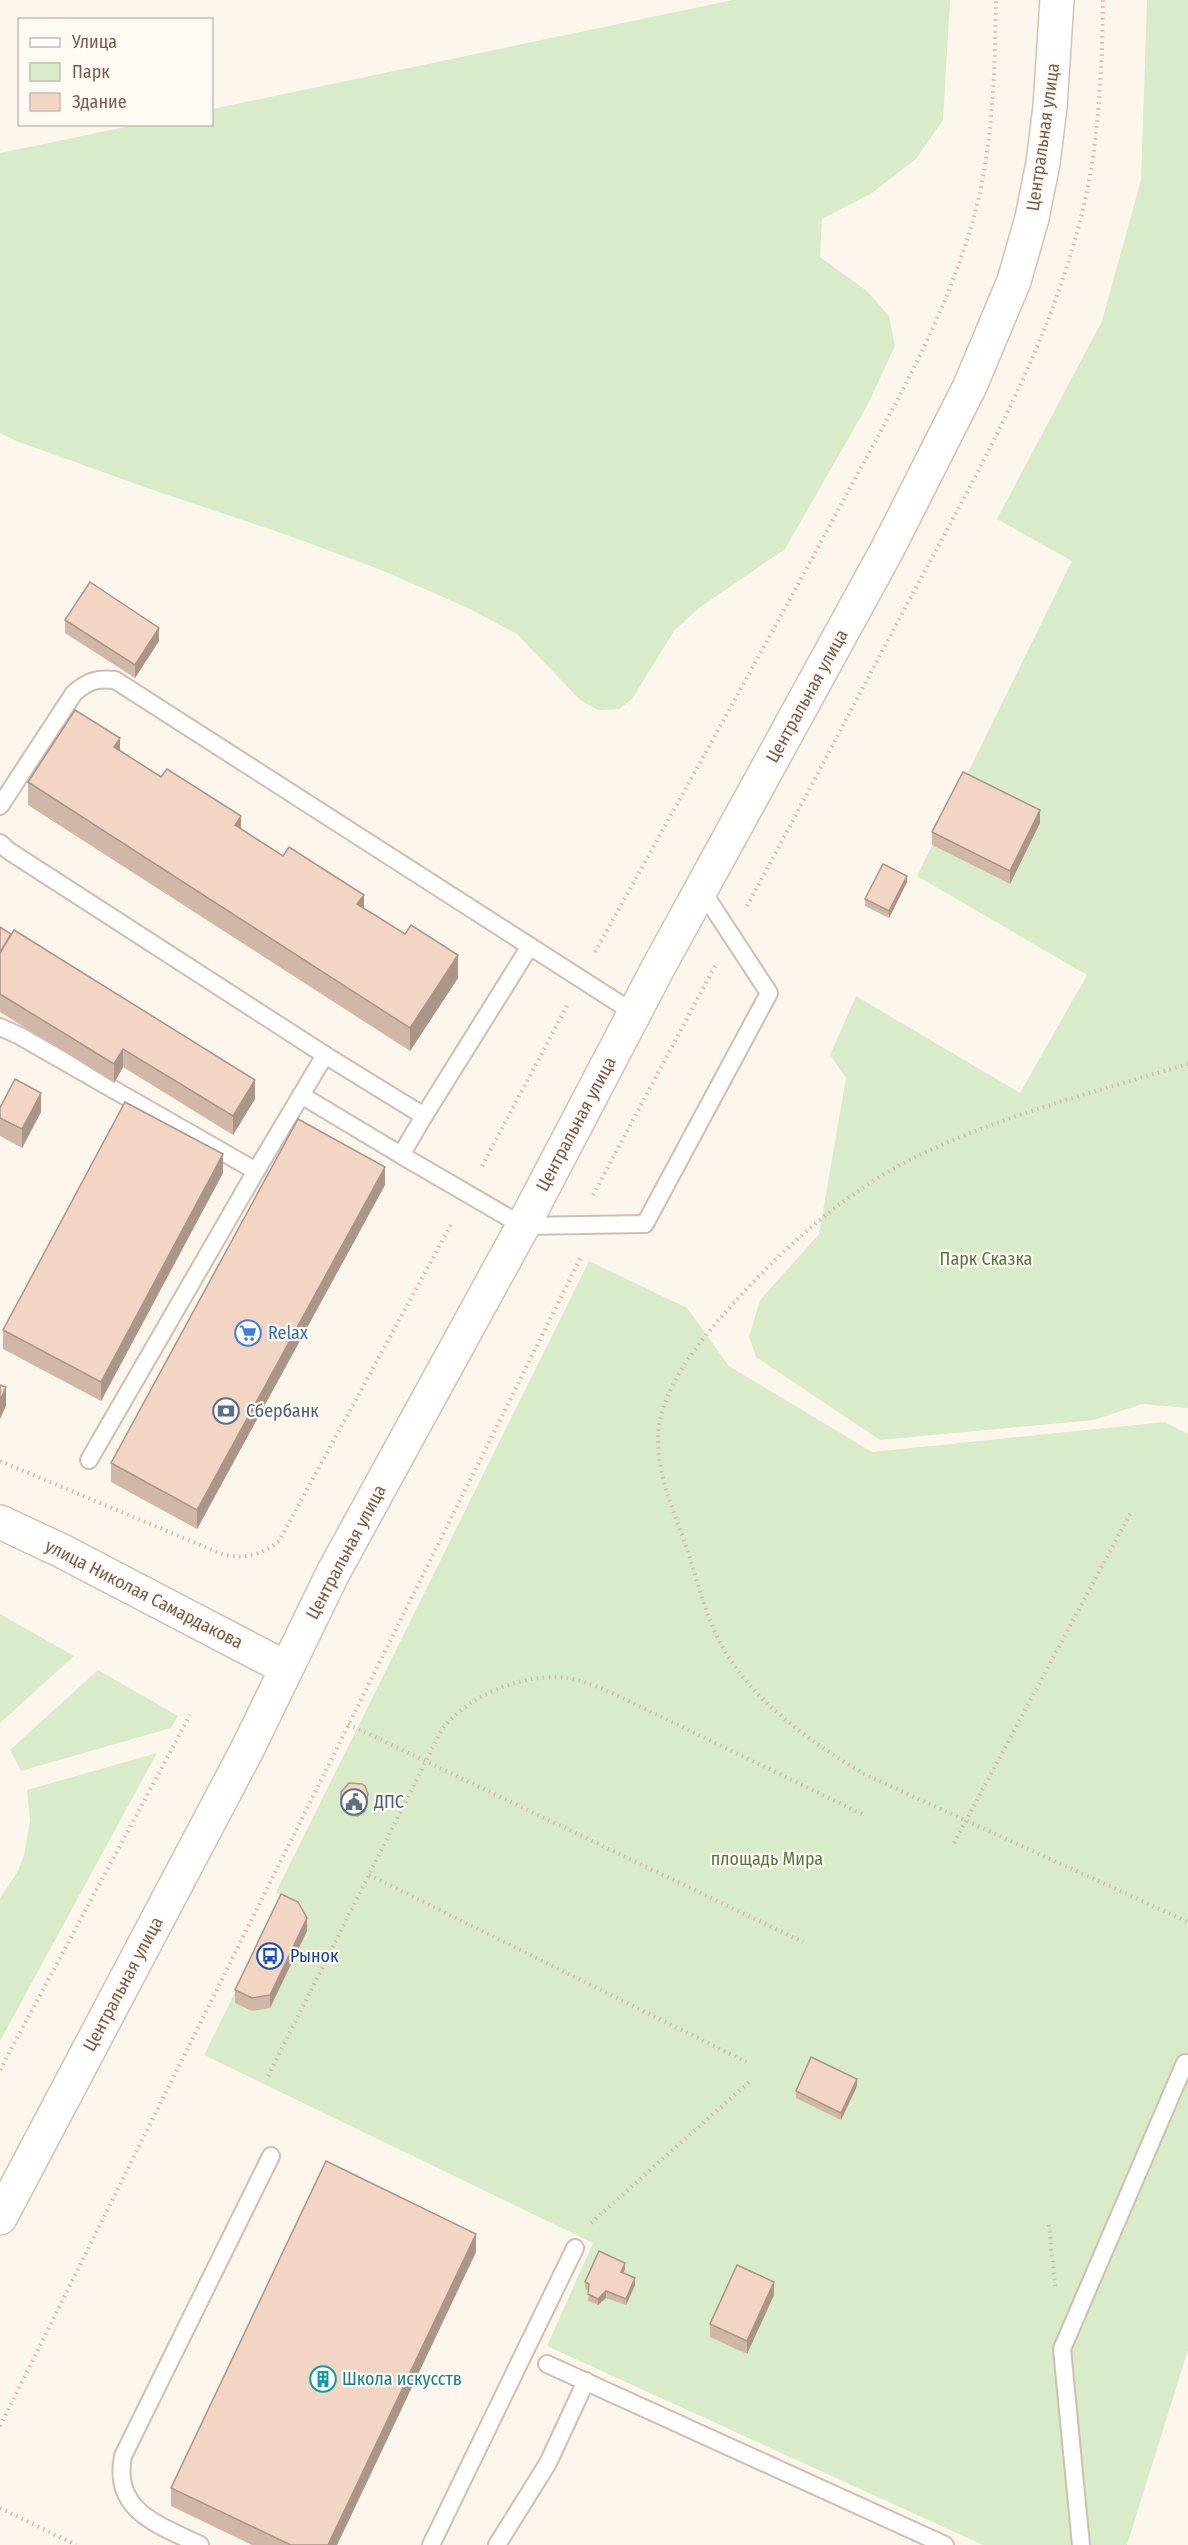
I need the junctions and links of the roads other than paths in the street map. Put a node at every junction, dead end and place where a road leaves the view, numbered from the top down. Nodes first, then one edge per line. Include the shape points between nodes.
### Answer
1 (1057, 0) edge
2 (0, 806) edge
3 (0, 843) edge
4 (701, 889) junction
5 (530, 946) junction
6 (634, 1013) junction
7 (0, 1027) edge
8 (325, 1055) junction
9 (301, 1095) junction
10 (424, 1116) junction
11 (401, 1155) junction
12 (256, 1172) junction
13 (523, 1226) junction
14 (89, 1460) dead end
15 (0, 1522) edge
16 (286, 1668) junction
17 (1185, 2063) dead end
18 (271, 2156) dead end
19 (0, 2218) edge
20 (574, 2248) road end
21 (547, 2364) dead end
22 (586, 2381) junction
23 (200, 2545) edge
24 (431, 2545) edge
25 (497, 2545) edge
26 (945, 2545) edge
27 (1081, 2545) edge

1 - 4 main road, Центральная улица via 1043,163 1014,281 994,331 887,550
2 - 5 lane via 74,693 85,683 100,678 115,680
3 - 8 lane
4 - 6 main road, Центральная улица
4 - 13 lane via 770,993 645,1224
5 - 6 lane
5 - 10 lane
6 - 13 main road, Центральная улица
7 - 12 lane
8 - 9 lane
8 - 10 lane
9 - 11 lane
9 - 12 lane
10 - 11 lane
11 - 13 lane
12 - 14 lane
13 - 16 main road, Центральная улица via 333,1573
15 - 16 main road, улица Николая Самардакова
16 - 19 main road, Центральная улица via 248,1748
17 - 27 lane via 1062,2349
18 - 23 lane via 120,2468 123,2488 142,2516
20 - 24 lane
21 - 22 lane
22 - 25 lane via 548,2463
22 - 26 lane

